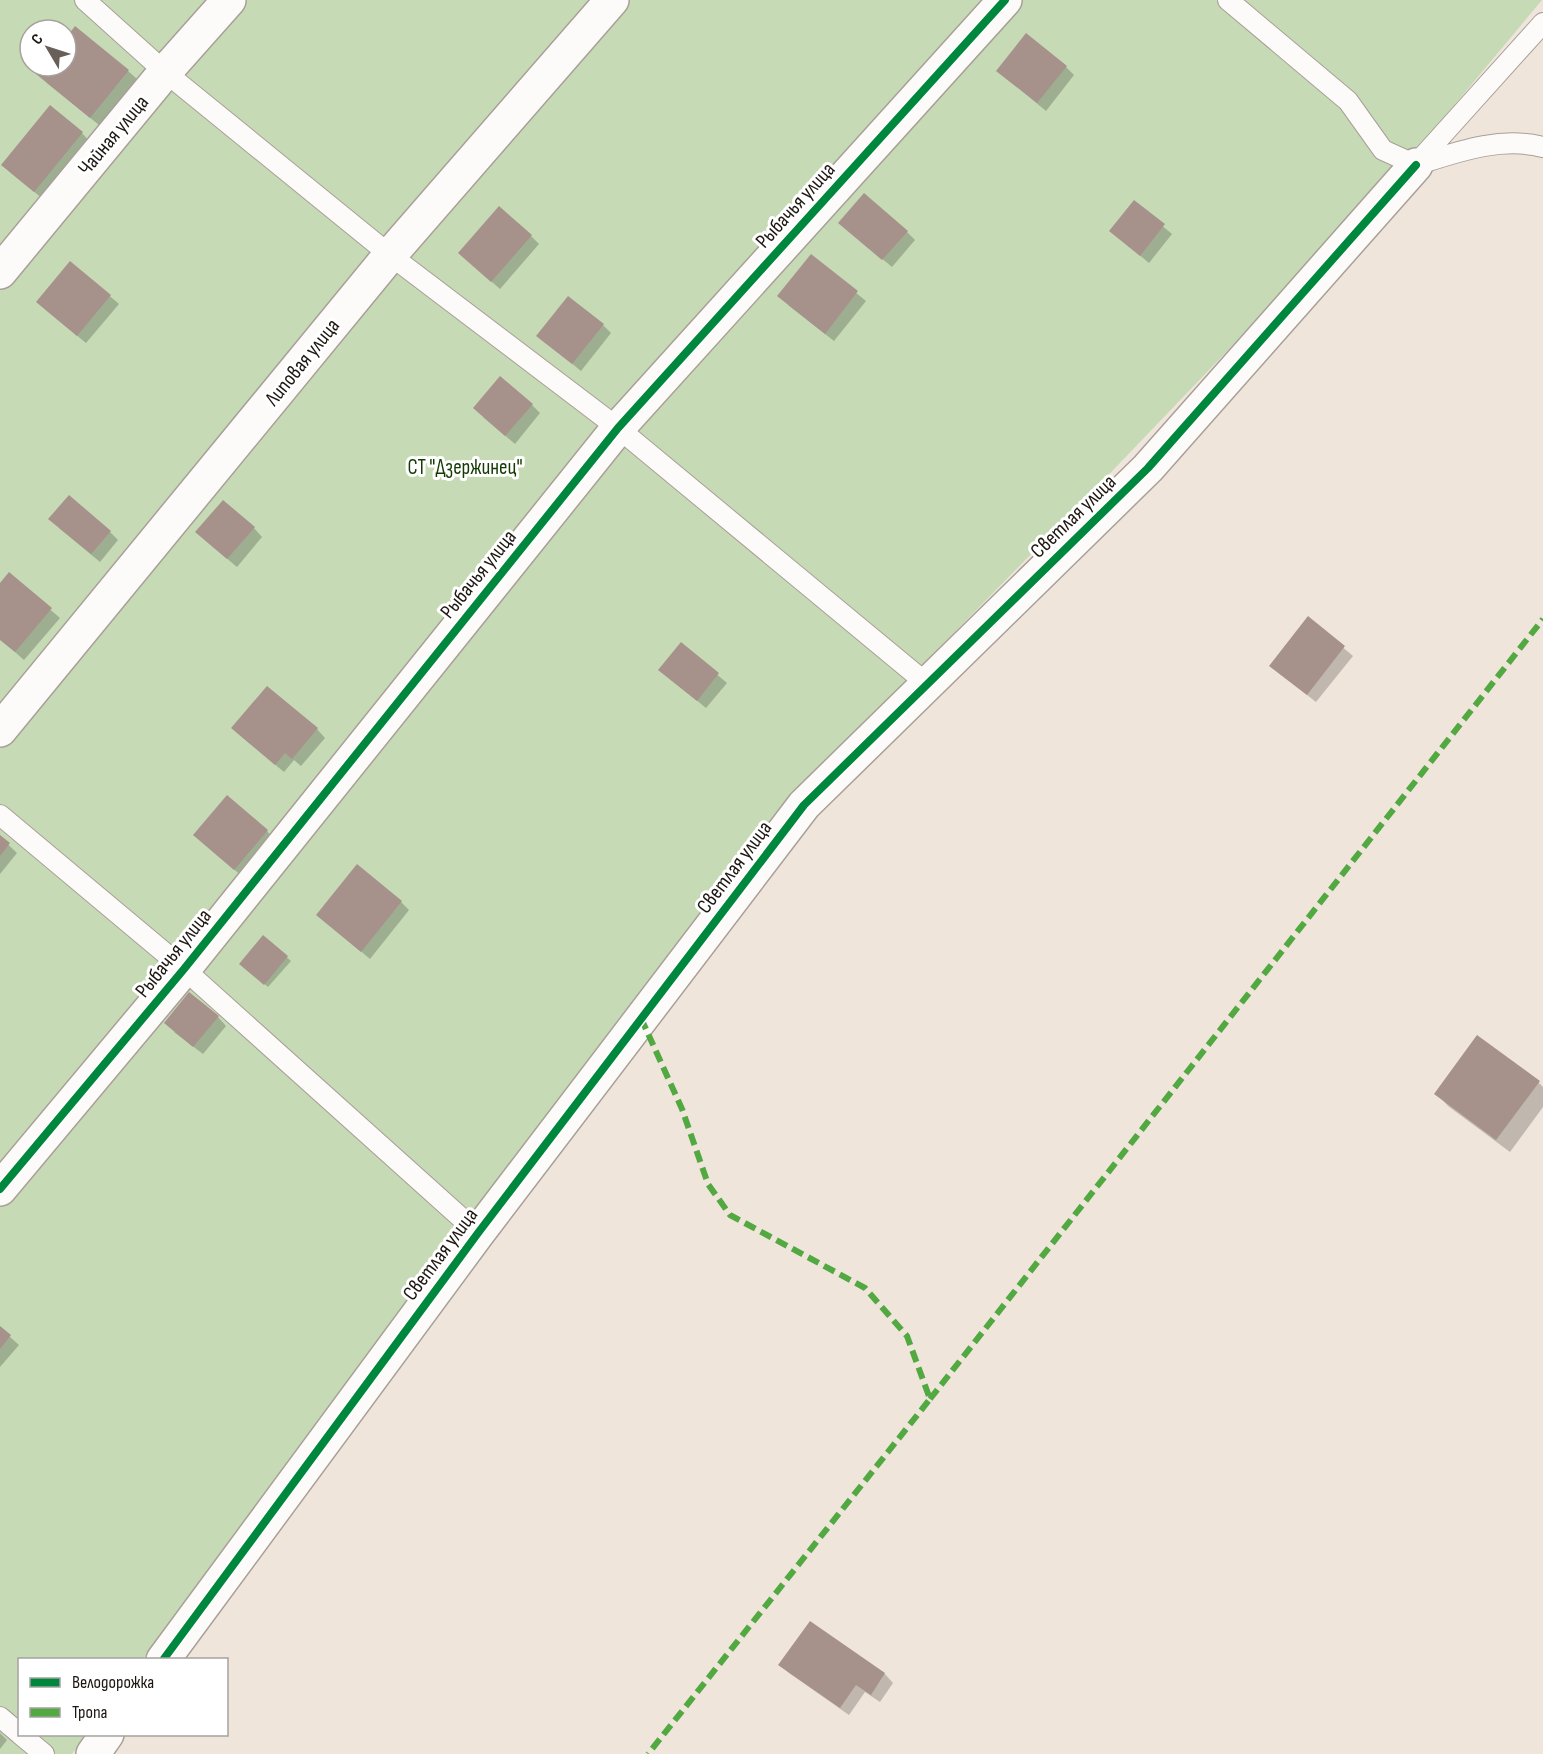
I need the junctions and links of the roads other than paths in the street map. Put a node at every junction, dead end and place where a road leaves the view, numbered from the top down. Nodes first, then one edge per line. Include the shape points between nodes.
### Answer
1 (85, 0) edge
2 (229, 0) edge
3 (612, 0) edge
4 (1005, 0) edge
5 (1228, 0) edge
6 (1543, 23) edge
7 (165, 72) junction
8 (1543, 147) edge
9 (1416, 165) junction
10 (390, 255) junction
11 (0, 272) edge
12 (618, 429) junction
13 (926, 683) junction
14 (0, 730) edge
15 (0, 815) edge
16 (184, 969) junction
17 (0, 1189) edge
18 (478, 1233) junction
19 (164, 1658) edge
20 (0, 1717) edge
21 (18, 1732) edge
22 (22, 1736) edge
23 (106, 1736) edge
24 (44, 1754) edge
25 (93, 1754) edge

1 - 7 lane
2 - 7 street, Чайная улица
3 - 10 street, Липовая улица
4 - 12 street, Рыбачья улица
5 - 9 lane via 1348,101 1383,150
6 - 9 lane
7 - 10 lane
7 - 11 street, Чайная улица
8 - 9 lane via 1485,144
9 - 13 street, Светлая улица via 1148,468
10 - 12 lane
10 - 14 street, Липовая улица
12 - 13 lane
12 - 16 street, Рыбачья улица
13 - 18 street, Светлая улица via 804,805
15 - 16 lane
16 - 17 street, Рыбачья улица
16 - 18 lane
18 - 19 street, Светлая улица
20 - 21 lane
22 - 24 lane
23 - 25 street

